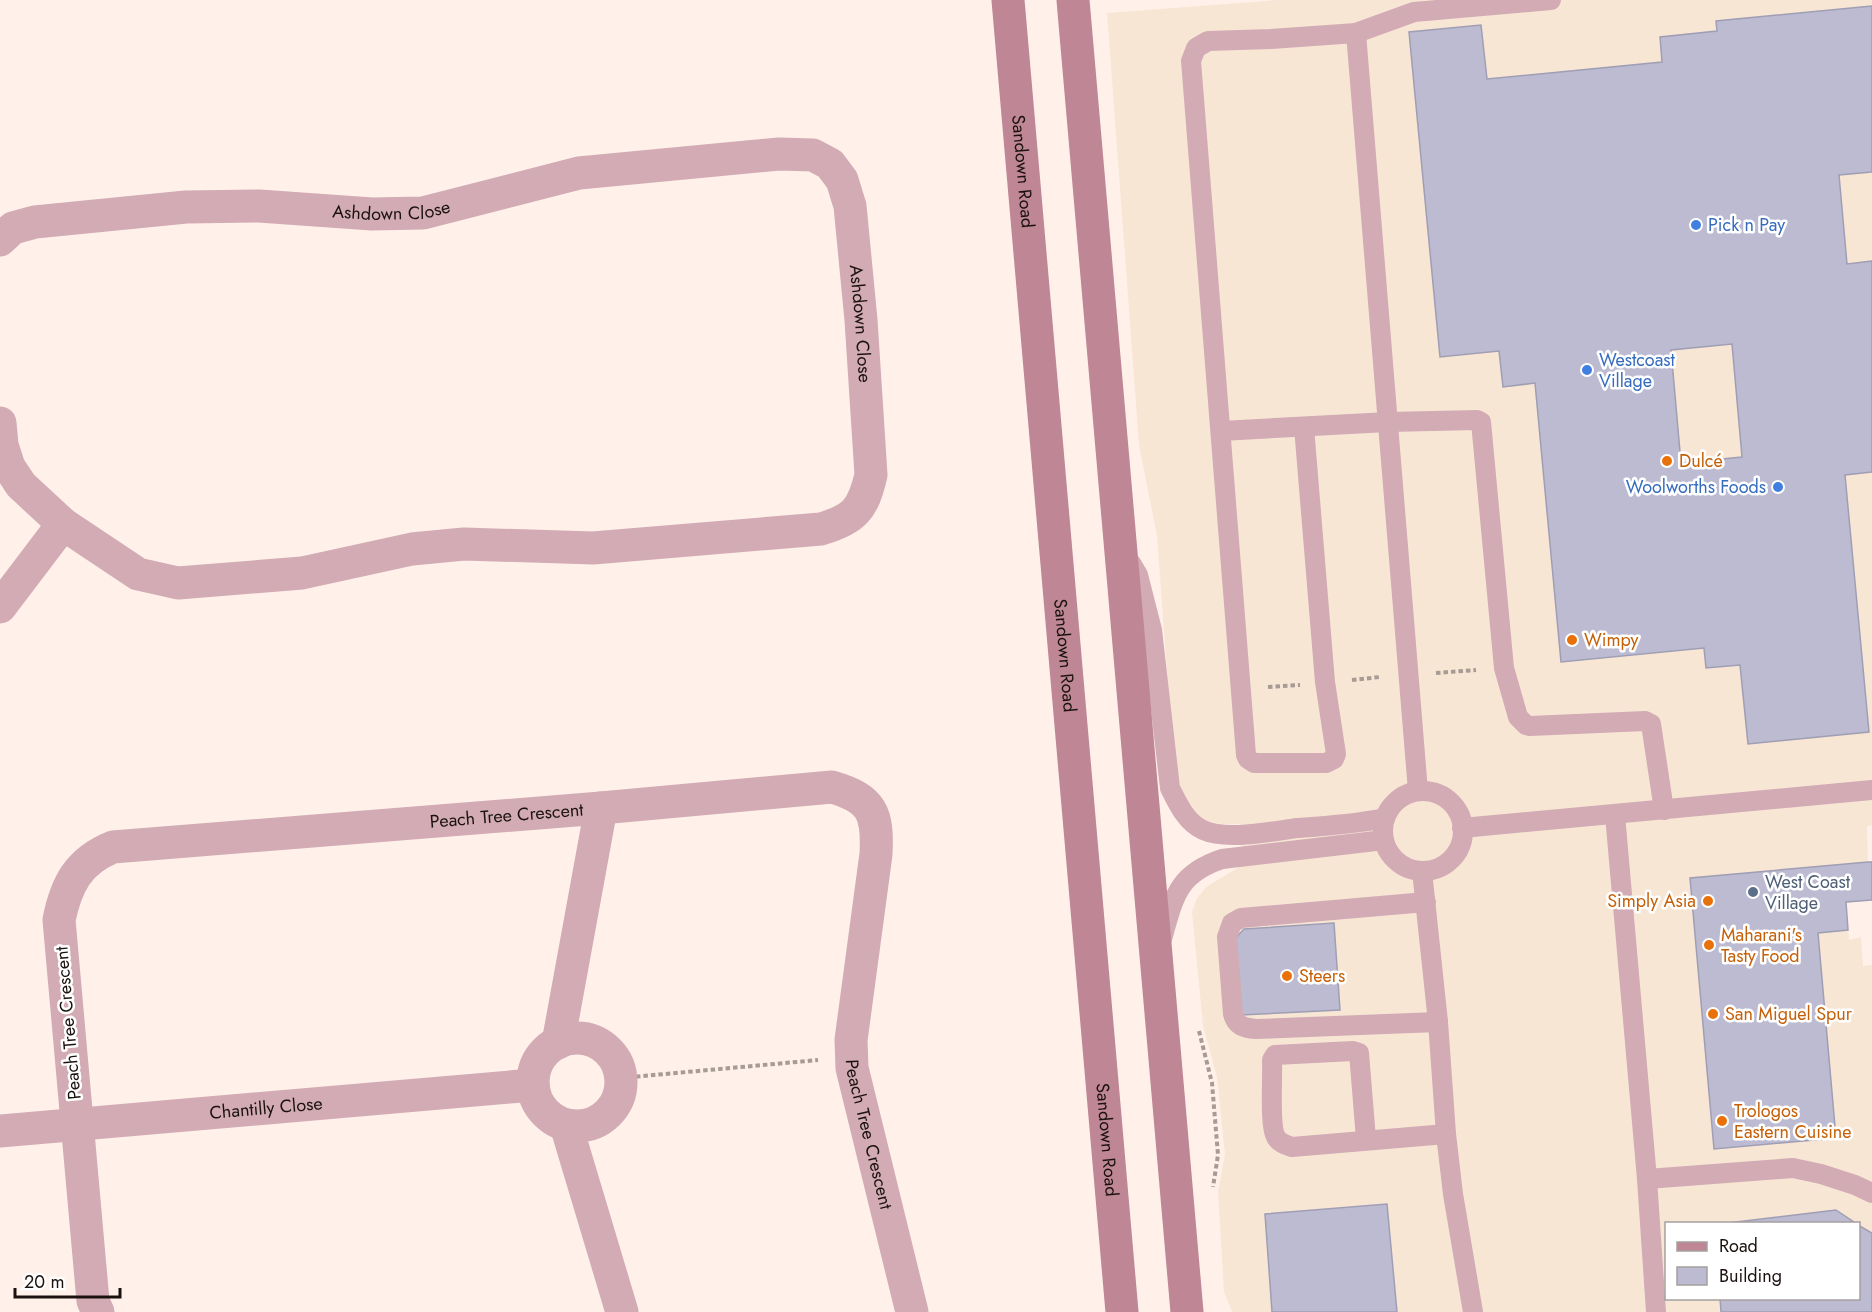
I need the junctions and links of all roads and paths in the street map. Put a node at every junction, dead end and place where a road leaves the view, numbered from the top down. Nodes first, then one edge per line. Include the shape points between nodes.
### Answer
1 (1008, 0) edge
2 (1073, 0) edge
3 (1551, 0) edge
4 (1356, 33) junction
5 (0, 240) edge
6 (1388, 422) junction
7 (0, 423) edge
8 (1304, 427) junction
9 (1221, 431) junction
10 (63, 524) junction
11 (1120, 542) junction
12 (0, 607) edge
13 (1504, 668) junction
14 (1408, 675) junction
15 (1325, 682) junction
16 (1241, 690) junction
17 (1872, 790) edge
18 (1418, 791) junction
19 (601, 808) junction
20 (1664, 810) junction
21 (1615, 815) junction
22 (1385, 818) junction
23 (1462, 828) junction
24 (1384, 840) junction
25 (1422, 871) junction
26 (1426, 902) junction
27 (1157, 959) junction
28 (1438, 1022) junction
29 (1199, 1029) dead end
30 (558, 1043) junction
31 (852, 1057) junction
32 (621, 1078) junction
33 (533, 1085) junction
34 (77, 1124) junction
35 (566, 1125) junction
36 (0, 1131) edge
37 (1446, 1134) junction
38 (1366, 1140) junction
39 (1647, 1179) junction
40 (1872, 1193) edge
41 (1212, 1194) dead end
42 (98, 1312) edge
43 (622, 1312) edge
44 (912, 1312) edge
45 (1122, 1312) edge
46 (1187, 1312) edge
47 (1473, 1312) edge
48 (1656, 1312) edge

1 - 45 main road, Sandown Road
2 - 11 main road
3 - 4 lane via 1414,12
4 - 6 lane
4 - 9 lane via 1208,41 1196,48 1192,57
5 - 10 street, Ashdown Close via 13,228 35,222 186,207 423,213 579,173 779,154 813,155 830,164 842,180 850,206 872,476 858,510 838,524 821,529 593,548 454,545 412,549 302,573 178,584 138,574
6 - 8 lane
6 - 13 lane via 1482,422
6 - 14 lane
7 - 10 street, Ashdown Close via 9,467 21,485
8 - 9 lane
8 - 15 lane
9 - 16 lane
10 - 12 street
11 - 22 lane via 1137,575 1152,630 1170,788 1188,818 1210,833 1240,834
11 - 27 main road
13 - 14 path
13 - 20 lane via 1518,717 1526,725 1645,721 1651,724
14 - 15 path
14 - 18 lane
15 - 16 path
15 - 16 lane via 1336,750 1334,759 1326,764 1254,763 1248,759
17 - 20 lane
18 - 22 lane via 1394,803
18 - 23 lane via 1434,792 1448,800 1458,813
19 - 30 street
19 - 31 street, Peach Tree Crescent via 832,787 865,802 873,815 877,837
19 - 34 street, Peach Tree Crescent via 113,847 98,853 71,881 59,920
20 - 21 lane
21 - 23 lane
21 - 39 lane
22 - 24 lane
23 - 25 lane via 1460,844 1452,858
24 - 25 lane via 1398,862
24 - 27 lane via 1222,859 1201,866 1180,887
25 - 26 lane
26 - 28 lane
26 - 28 lane via 1241,918 1232,923 1227,937 1233,1014 1237,1024 1246,1029
27 - 46 main road
28 - 37 lane
29 - 41 path via 1212,1083 1218,1155
30 - 32 street via 575,1038 598,1043 615,1060
30 - 33 street via 540,1057
31 - 32 path
31 - 44 street, Peach Tree Crescent
32 - 35 street via 619,1095 606,1115 585,1126
33 - 34 street, Chantilly Close
33 - 35 street via 541,1108
34 - 36 street, Chantilly Close
34 - 42 street, Peach Tree Crescent via 93,1301
35 - 43 street
37 - 38 lane
37 - 47 lane
38 - 38 lane via 1359,1053 1274,1056 1273,1130 1283,1144 1292,1147
39 - 40 lane via 1793,1168
39 - 48 lane

